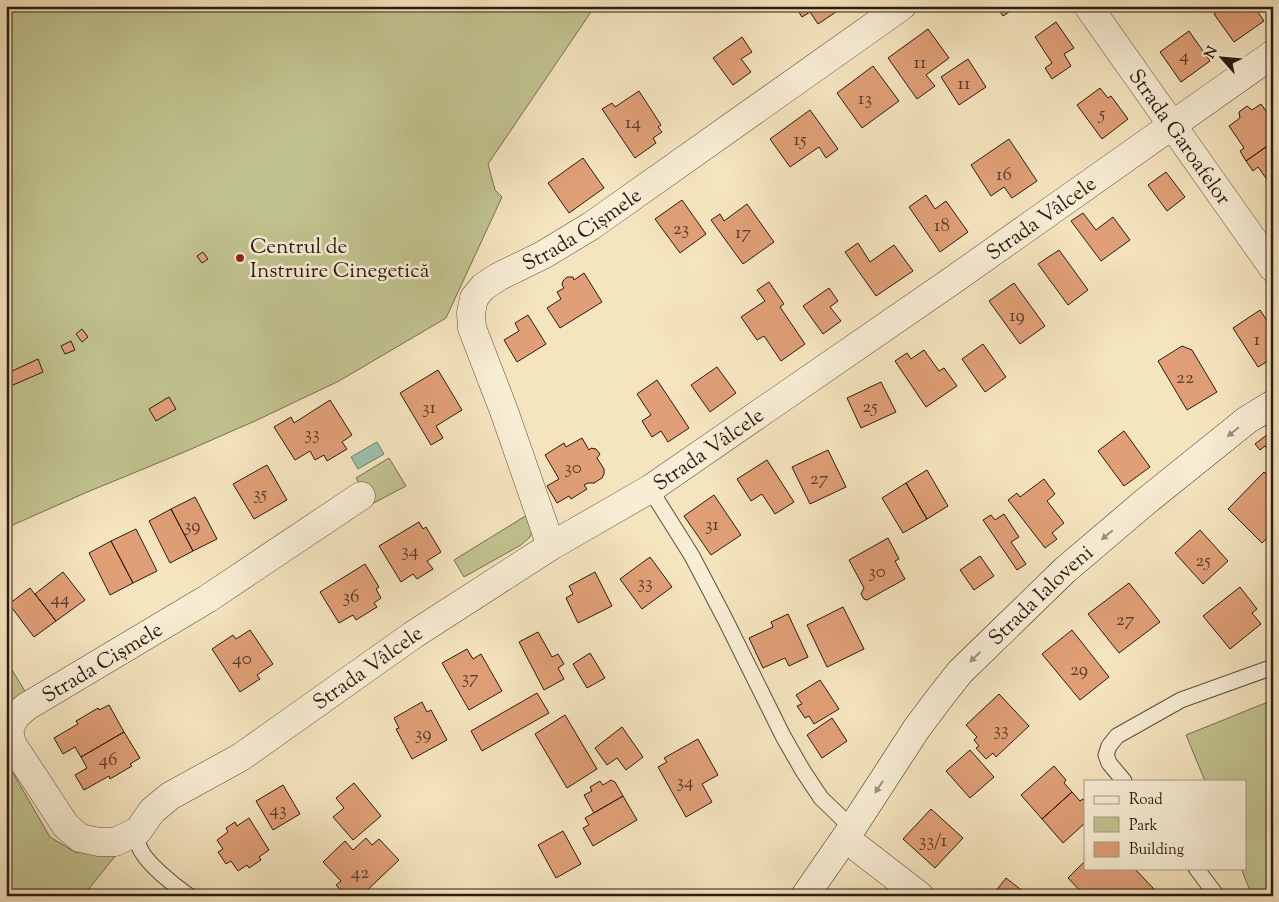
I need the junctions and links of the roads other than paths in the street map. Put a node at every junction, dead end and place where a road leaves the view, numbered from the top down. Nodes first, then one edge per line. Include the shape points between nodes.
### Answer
1 (902, 6) edge
2 (1088, 6) edge
3 (1273, 54) edge
4 (1171, 124) junction
5 (1273, 268) edge
6 (1273, 404) edge
7 (650, 489) junction
8 (361, 496) dead end
9 (551, 546) junction
10 (1273, 667) edge
11 (1123, 780) edge
12 (138, 831) junction
13 (848, 833) junction
14 (1198, 870) edge
15 (189, 896) edge
16 (805, 896) edge
17 (920, 896) edge
18 (1217, 896) edge

1 - 9 street, Strada Cișmele via 590,226 543,256 498,278 474,298 470,313 472,328
2 - 4 street, Strada Garoafelor
3 - 4 street, Strada Vâlcele
4 - 5 street, Strada Garoafelor
4 - 7 street, Strada Vâlcele via 953,280
6 -> 13 street, Strada Ialoveni via 1247,420 1065,570 970,662 917,728
7 - 9 street, Strada Vâlcele
7 - 13 lane via 692,556 803,771
8 - 12 street, Strada Cișmele via 207,599 26,707 15,717 9,730 12,744 66,826 80,838 98,842 115,842
9 - 12 street, Strada Vâlcele via 413,635 241,757 170,796 152,811
10 - 11 lane via 1181,700 1117,736 1108,746 1106,756
12 - 15 lane via 138,846 146,858
13 - 16 street, Strada Ialoveni
13 - 17 street
14 - 18 lane

